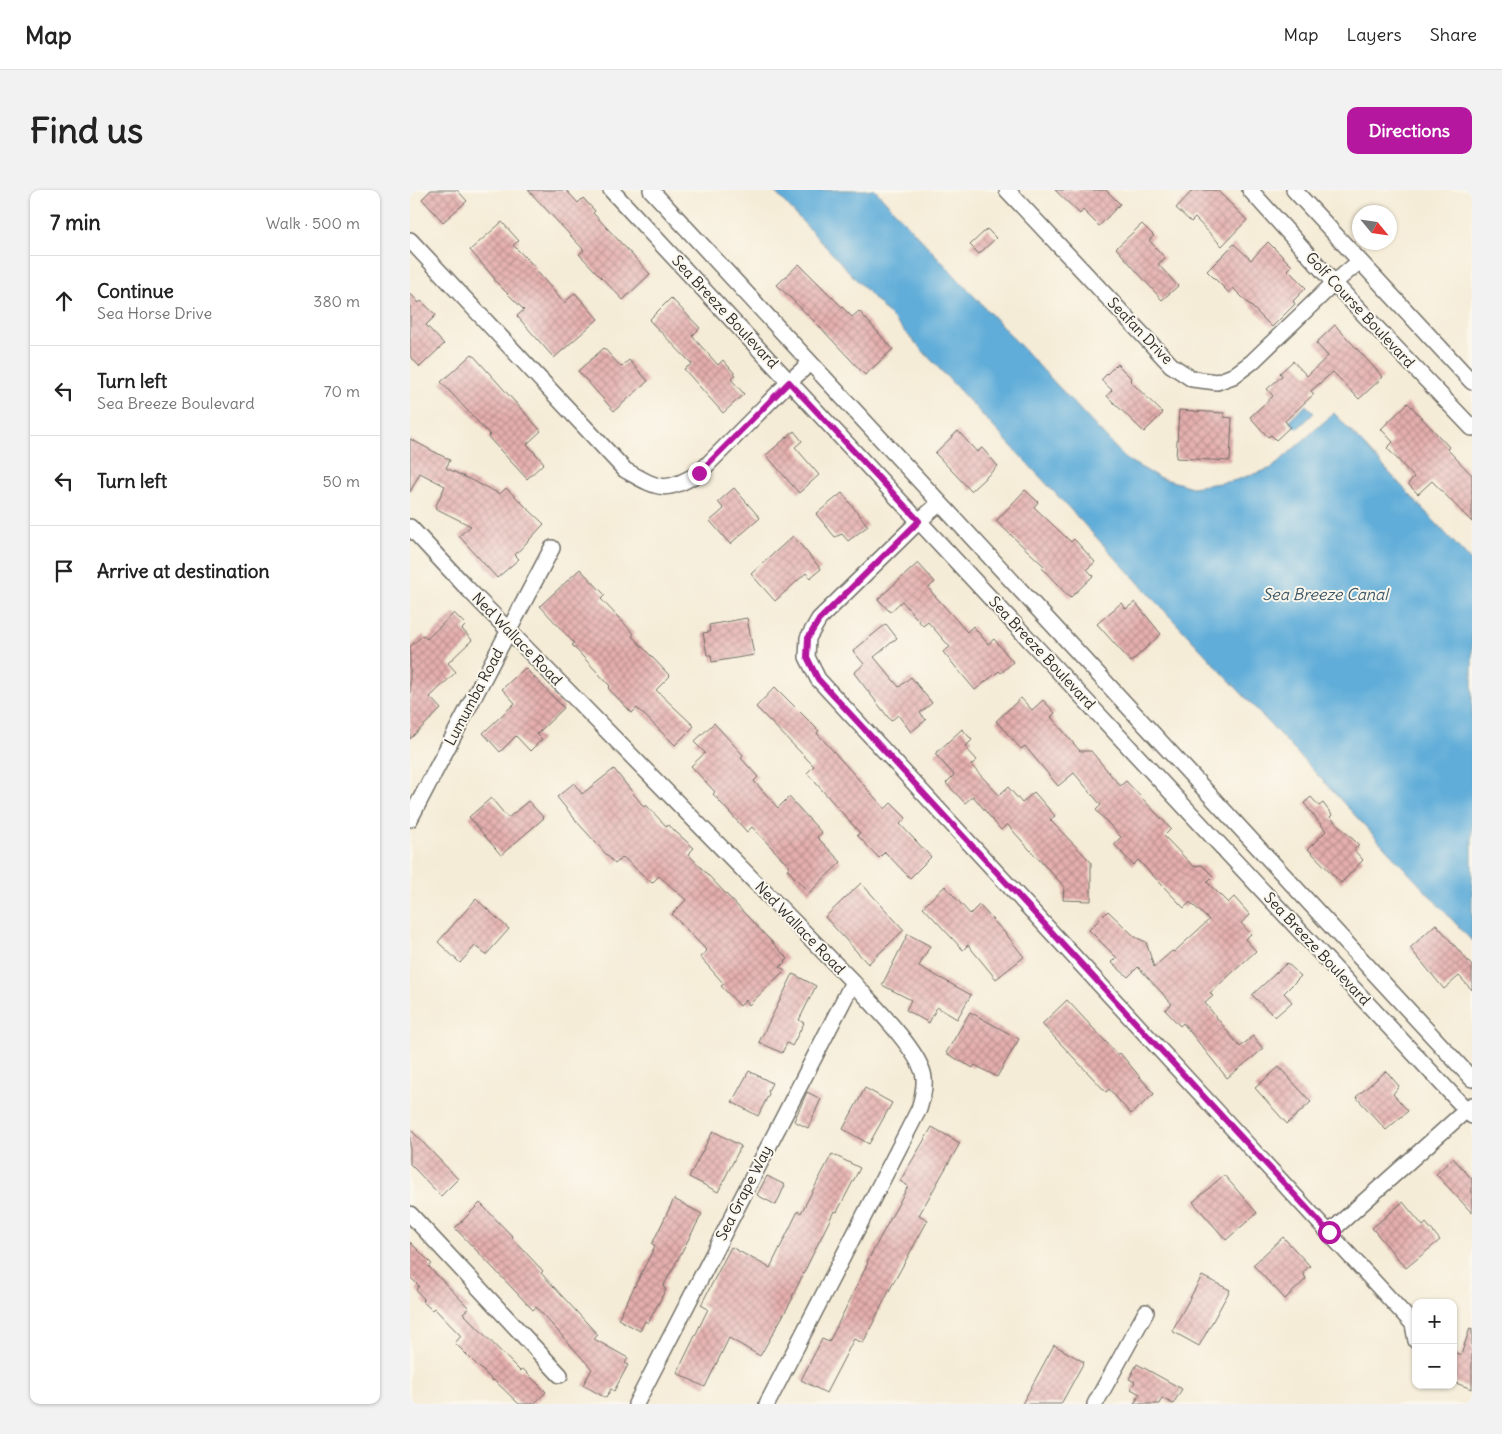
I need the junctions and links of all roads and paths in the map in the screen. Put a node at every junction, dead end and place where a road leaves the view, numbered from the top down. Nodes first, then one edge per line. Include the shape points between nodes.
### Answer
1 (611, 190) edge
2 (651, 190) edge
3 (1007, 190) edge
4 (1250, 190) edge
5 (1294, 190) edge
6 (410, 240) edge
7 (1360, 261) junction
8 (1334, 283) junction
9 (810, 363) junction
10 (789, 382) junction
11 (1472, 382) edge
12 (1472, 428) edge
13 (940, 503) junction
14 (919, 521) junction
15 (410, 527) edge
16 (552, 548) dead end
17 (509, 630) junction
18 (410, 819) edge
19 (853, 982) junction
20 (1472, 1078) edge
21 (1470, 1110) edge
22 (410, 1214) edge
23 (1329, 1232) junction
24 (1146, 1312) dead end
25 (1412, 1323) edge
26 (560, 1375) dead end
27 (636, 1404) edge
28 (767, 1404) edge
29 (1095, 1404) edge

1 - 10 street, Sea Breeze Boulevard
2 - 9 street, Sea Breeze Boulevard
3 - 8 street, Seafan Drive via 1171,365 1192,379 1217,382 1233,376 1252,362
4 - 8 street, Golf Course Boulevard
5 - 7 street
6 - 10 street via 625,470 650,484 666,488 699,473
7 - 8 street, Seafan Drive
7 - 11 street
8 - 12 street, Golf Course Boulevard
9 - 10 street
9 - 13 street, Sea Breeze Boulevard
10 - 14 street, Sea Breeze Boulevard
13 - 14 street
13 - 20 street, Sea Breeze Boulevard
14 - 21 street, Sea Breeze Boulevard
14 - 23 street via 819,620 808,638 807,657 818,679
15 - 17 street, Ned Wallace Road
16 - 17 street, Lumumba Road
17 - 18 street, Lumumba Road
17 - 19 street, Ned Wallace Road
19 - 27 street, Sea Grape Way
19 - 28 street, Ned Wallace Road via 919,1062 924,1077 924,1093 919,1109
21 - 23 street
22 - 26 street
23 - 25 street
24 - 29 street

